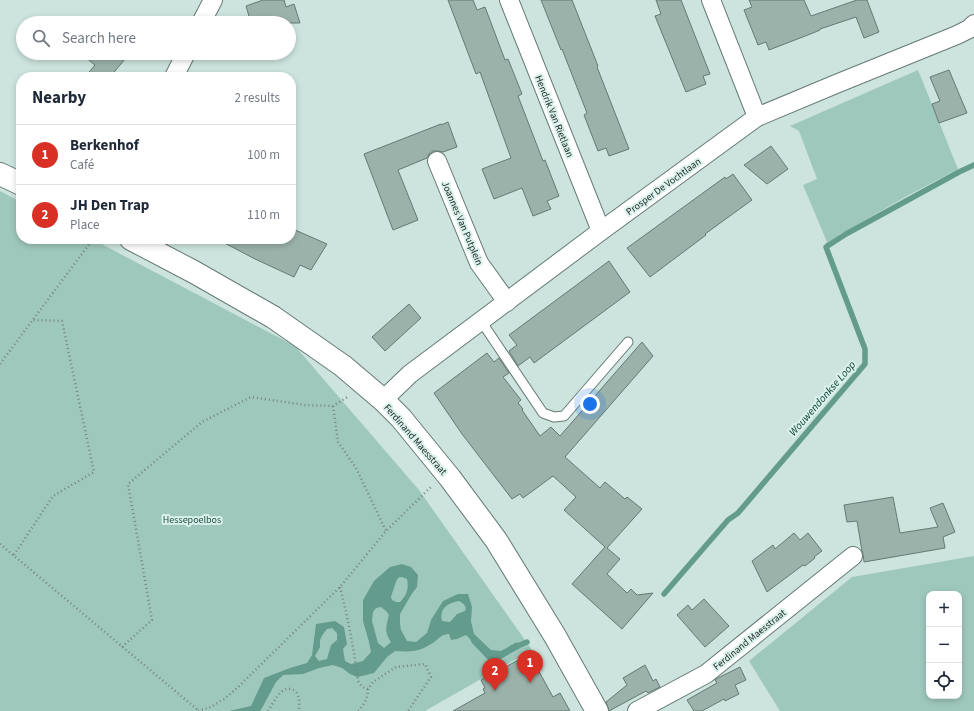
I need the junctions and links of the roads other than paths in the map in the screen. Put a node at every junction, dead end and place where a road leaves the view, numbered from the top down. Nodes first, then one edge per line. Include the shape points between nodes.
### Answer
1 (213, 0) edge
2 (509, 0) edge
3 (711, 0) edge
4 (205, 16) edge
5 (974, 24) edge
6 (182, 60) edge
7 (176, 72) edge
8 (757, 118) junction
9 (437, 161) dead end
10 (0, 174) edge
11 (16, 182) edge
12 (601, 231) junction
13 (141, 244) edge
14 (507, 302) junction
15 (481, 321) junction
16 (628, 342) dead end
17 (383, 400) junction
18 (853, 556) dead end
19 (597, 711) edge
20 (637, 711) edge

1 - 4 street
2 - 12 street, Hendrik Van Rietlaan
3 - 8 street
5 - 8 street, Prosper De Vochtlaan via 957,35
6 - 7 street
8 - 12 street, Prosper De Vochtlaan
9 - 14 street, Joannes Van Putplein via 480,263
10 - 11 street
12 - 14 street, Prosper De Vochtlaan
13 - 17 street, Ferdinand Maesstraat via 273,317 343,366
14 - 15 street, Prosper De Vochtlaan
15 - 16 lane via 543,413 554,417 564,416
15 - 17 street, Prosper De Vochtlaan via 410,374
17 - 19 street, Ferdinand Maesstraat via 446,472 496,540
18 - 20 street, Ferdinand Maesstraat via 706,674

